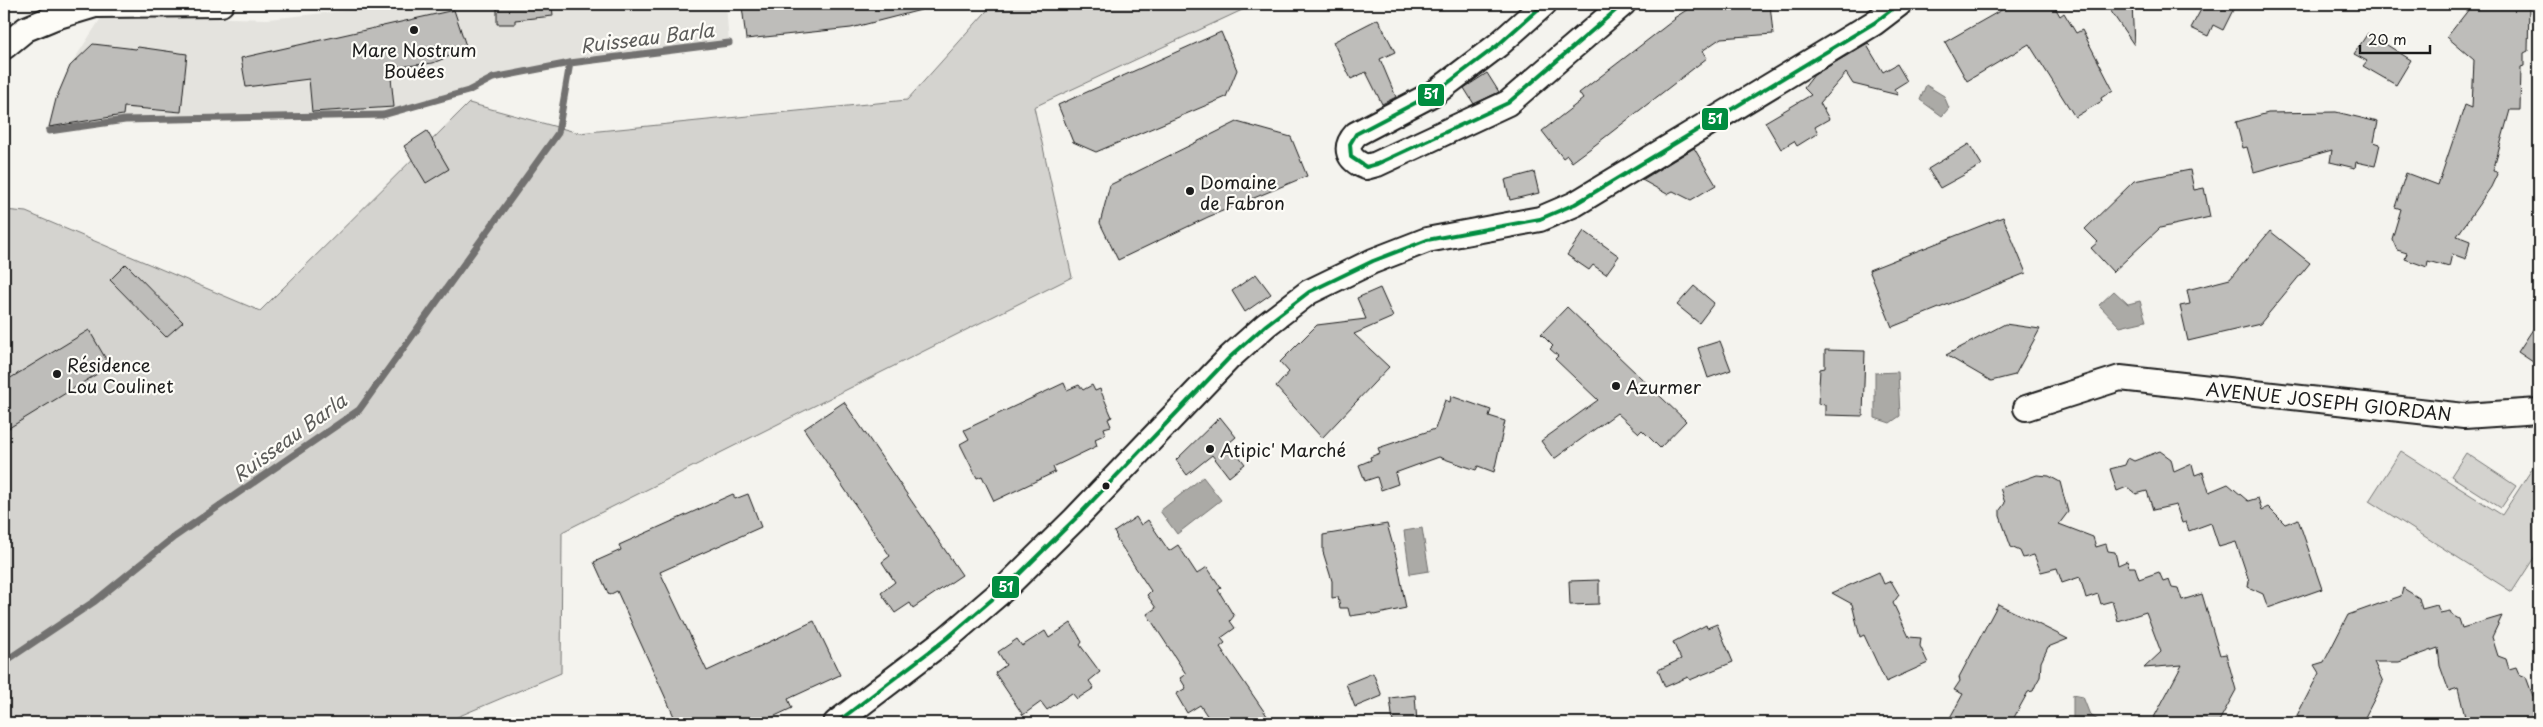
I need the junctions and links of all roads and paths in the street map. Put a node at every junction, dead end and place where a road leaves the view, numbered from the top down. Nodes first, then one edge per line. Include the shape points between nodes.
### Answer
1 (221, 4) edge
2 (1544, 4) edge
3 (1623, 4) edge
4 (1899, 4) edge
5 (4, 47) edge
6 (2026, 408) dead end
7 (2539, 411) edge
8 (836, 723) edge

1 - 5 street via 95,6 26,29
2 - 3 street via 1498,45 1436,92 1356,134 1349,142 1351,159 1366,166 1377,164 1508,103
4 - 8 street via 1874,23 1575,204 1540,219 1427,240 1373,261 1309,292 1229,358 1004,590
6 - 7 street, AVENUE JOSEPH GIORDAN via 2120,378 2464,416

